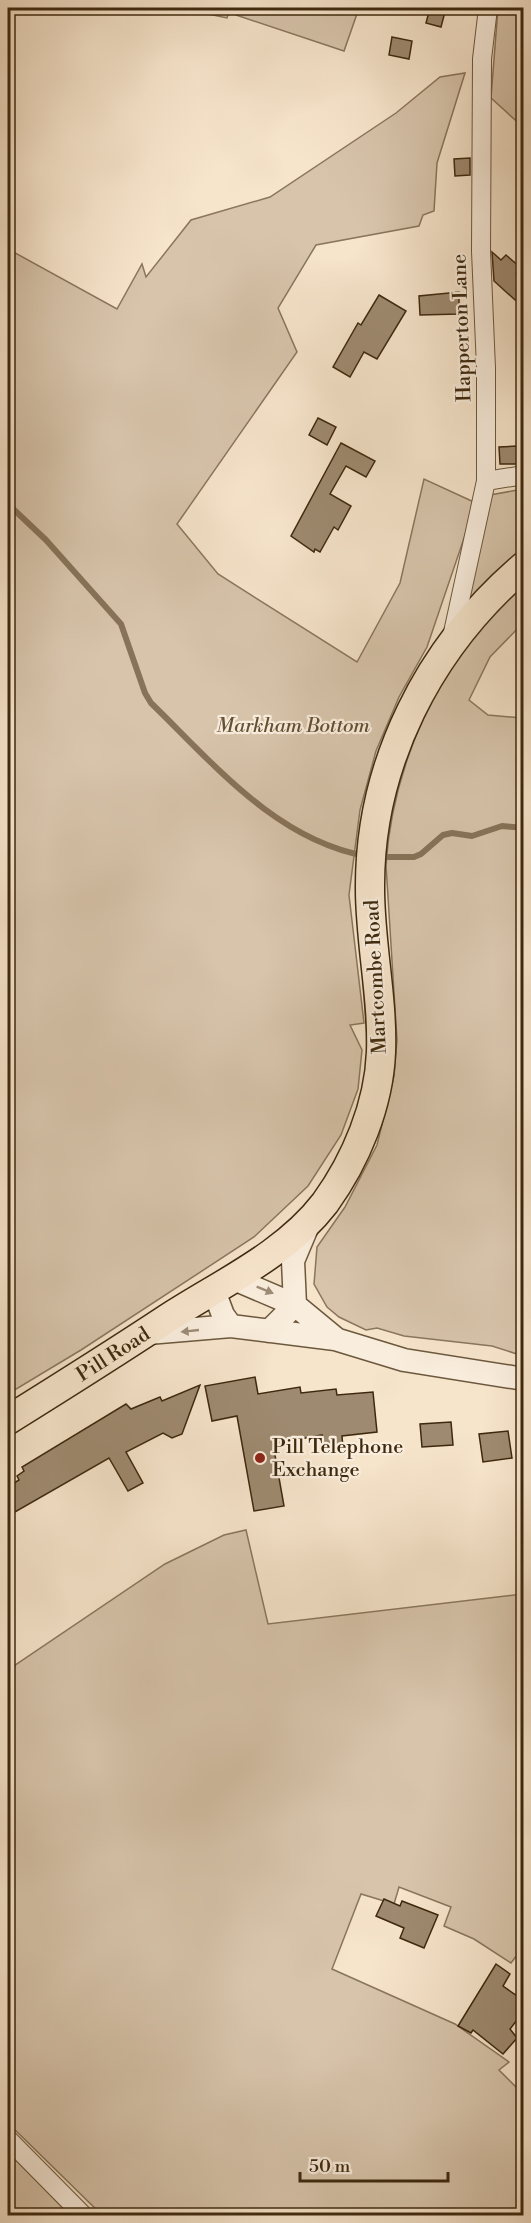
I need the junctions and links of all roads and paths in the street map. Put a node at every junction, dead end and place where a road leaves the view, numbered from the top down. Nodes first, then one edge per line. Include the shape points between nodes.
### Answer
1 (488, 8) edge
2 (524, 476) edge
3 (486, 481) junction
4 (524, 566) edge
5 (450, 644) junction
6 (311, 1218) junction
7 (224, 1285) junction
8 (295, 1305) junction
9 (231, 1326) junction
10 (269, 1330) junction
11 (148, 1333) junction
12 (335, 1339) junction
13 (524, 1379) edge
14 (8, 1420) edge
15 (8, 2139) edge
16 (84, 2216) edge

1 - 3 street, Happerton Lane via 482,59 481,251
2 - 3 street
3 - 5 street, Happerton Lane
4 - 5 main road, Martcombe Road
5 - 6 main road, Martcombe Road via 415,702 383,782 371,840 370,893 380,1065 366,1122 348,1167
6 - 7 main road, Martcombe Road via 267,1256
6 - 8 street via 293,1261
7 -> 8 street, Pill Road
7 - 9 street via 223,1315
7 - 11 main road, Martcombe Road
8 - 10 street
8 - 12 street, Pill Road
9 - 10 street, Pill Road
9 -> 11 street, Pill Road
10 - 12 street, Pill Road
11 - 14 main road, Pill Road
12 - 13 street, Pill Road via 404,1360
15 - 16 street

